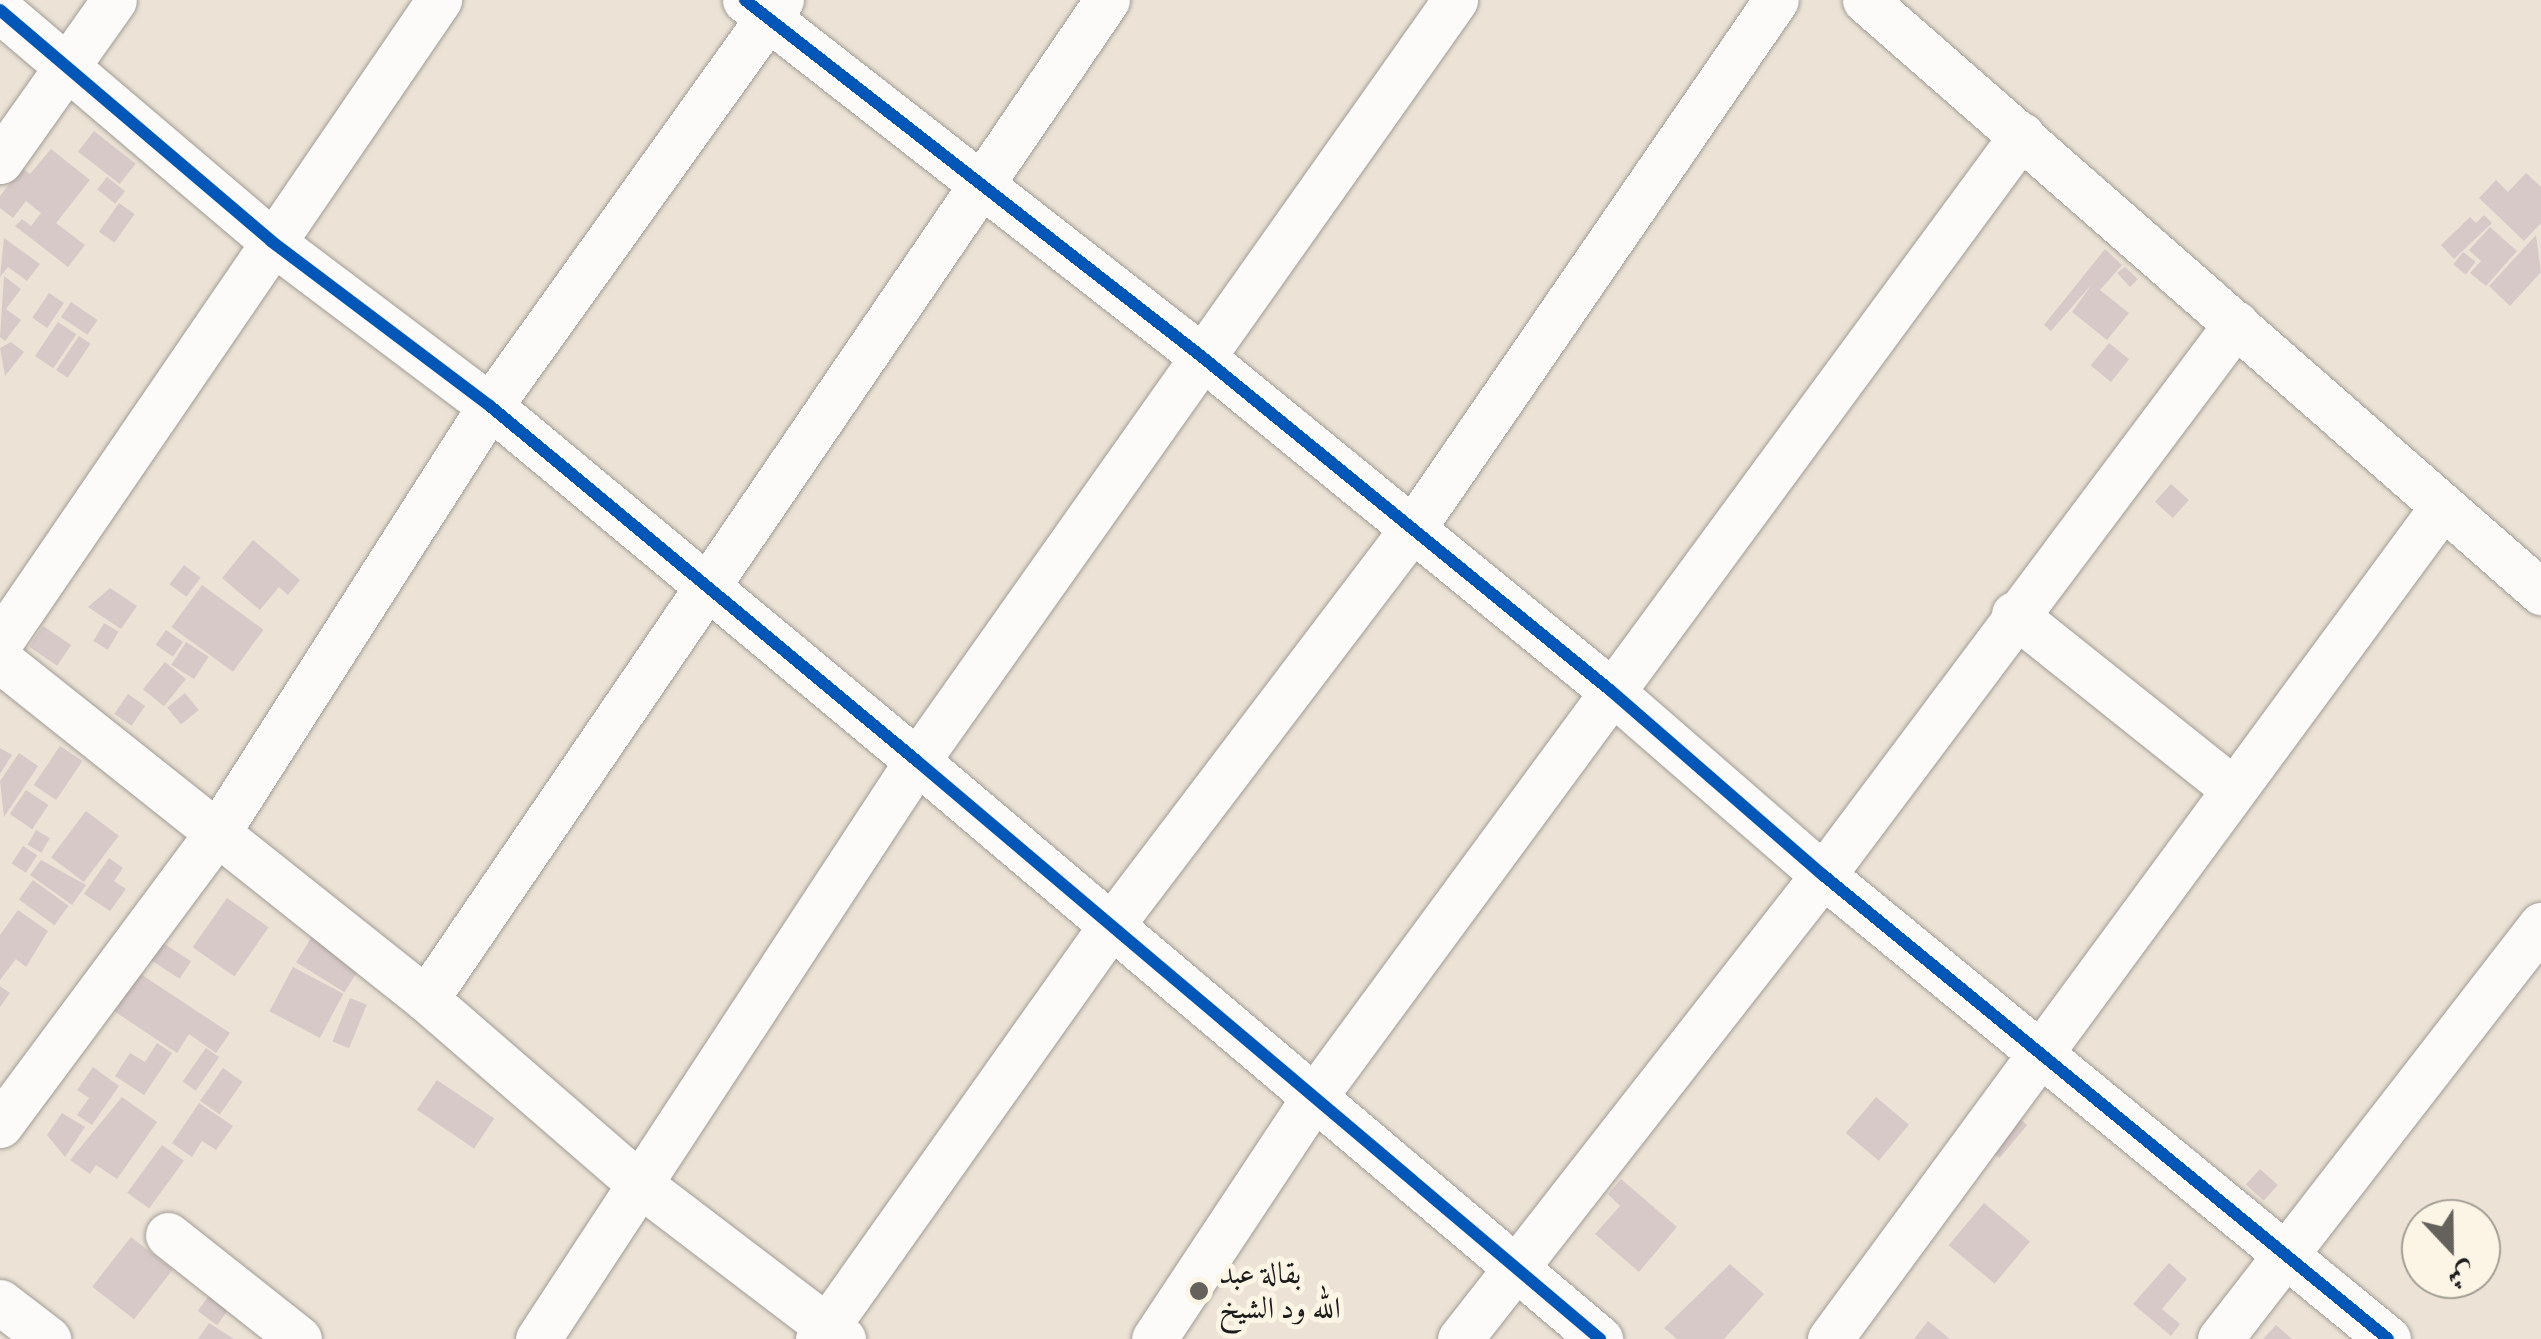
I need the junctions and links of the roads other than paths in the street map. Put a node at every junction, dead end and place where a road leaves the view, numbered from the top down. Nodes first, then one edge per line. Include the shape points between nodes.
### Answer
1 (114, 0) edge
2 (439, 0) edge
3 (1107, 0) edge
4 (1455, 0) edge
5 (1776, 0) edge
6 (1865, 0) edge
7 (765, 7) edge
8 (0, 10) edge
9 (67, 65) junction
10 (2022, 135) junction
11 (0, 161) edge
12 (980, 185) junction
13 (270, 240) junction
14 (2236, 324) junction
15 (1200, 356) junction
16 (490, 406) junction
17 (2444, 506) junction
18 (1411, 532) junction
19 (706, 590) junction
20 (2541, 592) edge
21 (2014, 614) junction
22 (0, 642) edge
23 (0, 660) edge
24 (1610, 690) junction
25 (918, 761) junction
26 (2231, 787) junction
27 (219, 830) junction
28 (1823, 875) junction
29 (2541, 924) edge
30 (1110, 927) junction
31 (426, 999) junction
32 (2038, 1049) junction
33 (1315, 1096) junction
34 (0, 1126) edge
35 (640, 1186) junction
36 (168, 1235) dead end
37 (2284, 1252) junction
38 (1511, 1266) junction
39 (0, 1302) edge
40 (830, 1335) edge
41 (48, 1339) edge
42 (298, 1339) edge
43 (538, 1339) edge
44 (1154, 1339) edge
45 (1460, 1339) edge
46 (1600, 1339) edge
47 (1830, 1339) edge
48 (2220, 1339) edge
49 (2388, 1339) edge

1 - 9 street
2 - 13 street
3 - 12 street
4 - 15 street
5 - 18 street
6 - 10 street
7 - 12 street
7 - 16 street
8 - 9 street
9 - 11 street
9 - 13 street
10 - 14 street
10 - 24 street
12 - 15 street
12 - 19 street
13 - 16 street
13 - 22 street
14 - 17 street
14 - 21 street
15 - 18 street
15 - 25 street
16 - 19 street
16 - 27 street
17 - 20 street
17 - 26 street
18 - 24 street
18 - 30 street
19 - 25 street
19 - 31 street
21 - 26 street
21 - 28 street
23 - 27 street
24 - 28 street
24 - 33 street
25 - 30 street
25 - 35 street
26 - 32 street
27 - 31 street
27 - 34 street
28 - 32 street
28 - 38 street
29 - 37 street
30 - 33 street
30 - 40 street
31 - 35 street
32 - 37 street
32 - 47 street
33 - 38 street
33 - 44 street
35 - 40 street
35 - 43 street
36 - 42 street
37 - 48 street
37 - 49 street
38 - 45 street
38 - 46 street
39 - 41 street

